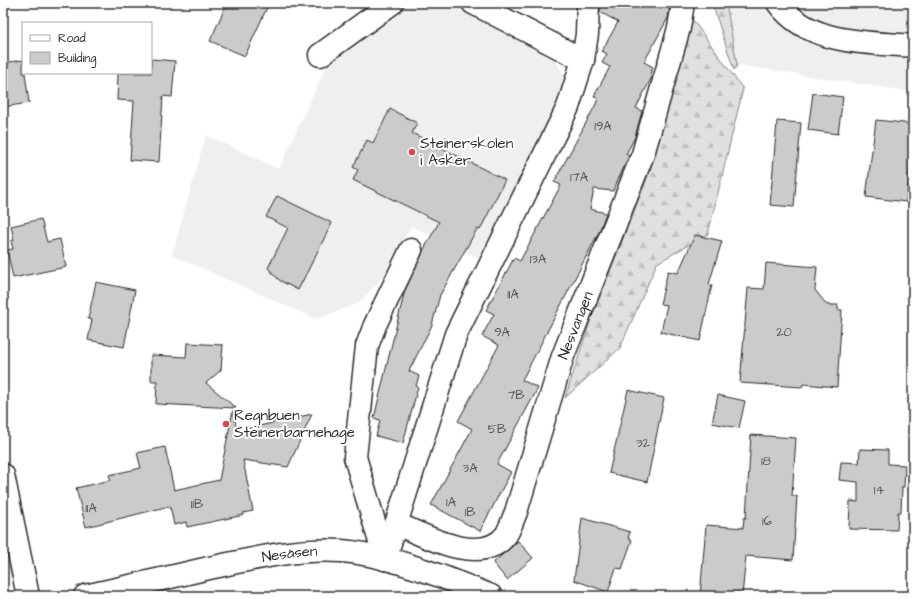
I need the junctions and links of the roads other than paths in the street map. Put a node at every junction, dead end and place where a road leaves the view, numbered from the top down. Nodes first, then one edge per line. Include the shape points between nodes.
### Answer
1 (392, 3) edge
2 (473, 3) edge
3 (588, 3) edge
4 (683, 3) edge
5 (778, 3) edge
6 (913, 46) edge
7 (320, 55) dead end
8 (583, 60) junction
9 (411, 250) dead end
10 (3, 474) edge
11 (397, 524) junction
12 (385, 559) junction
13 (28, 596) edge
14 (85, 596) edge
15 (491, 596) edge

1 - 7 street
2 - 8 street
3 - 8 street
4 - 11 street, Nesvangen via 643,154 562,356 520,497 506,535 490,548 452,547
5 - 6 street via 788,16 811,31 850,41
8 - 11 street via 568,107 456,334
9 - 12 street via 367,346 355,457
10 - 13 street
11 - 12 street
12 - 14 street, Nesåsen via 341,551 271,555
12 - 15 street, Nesåsen

